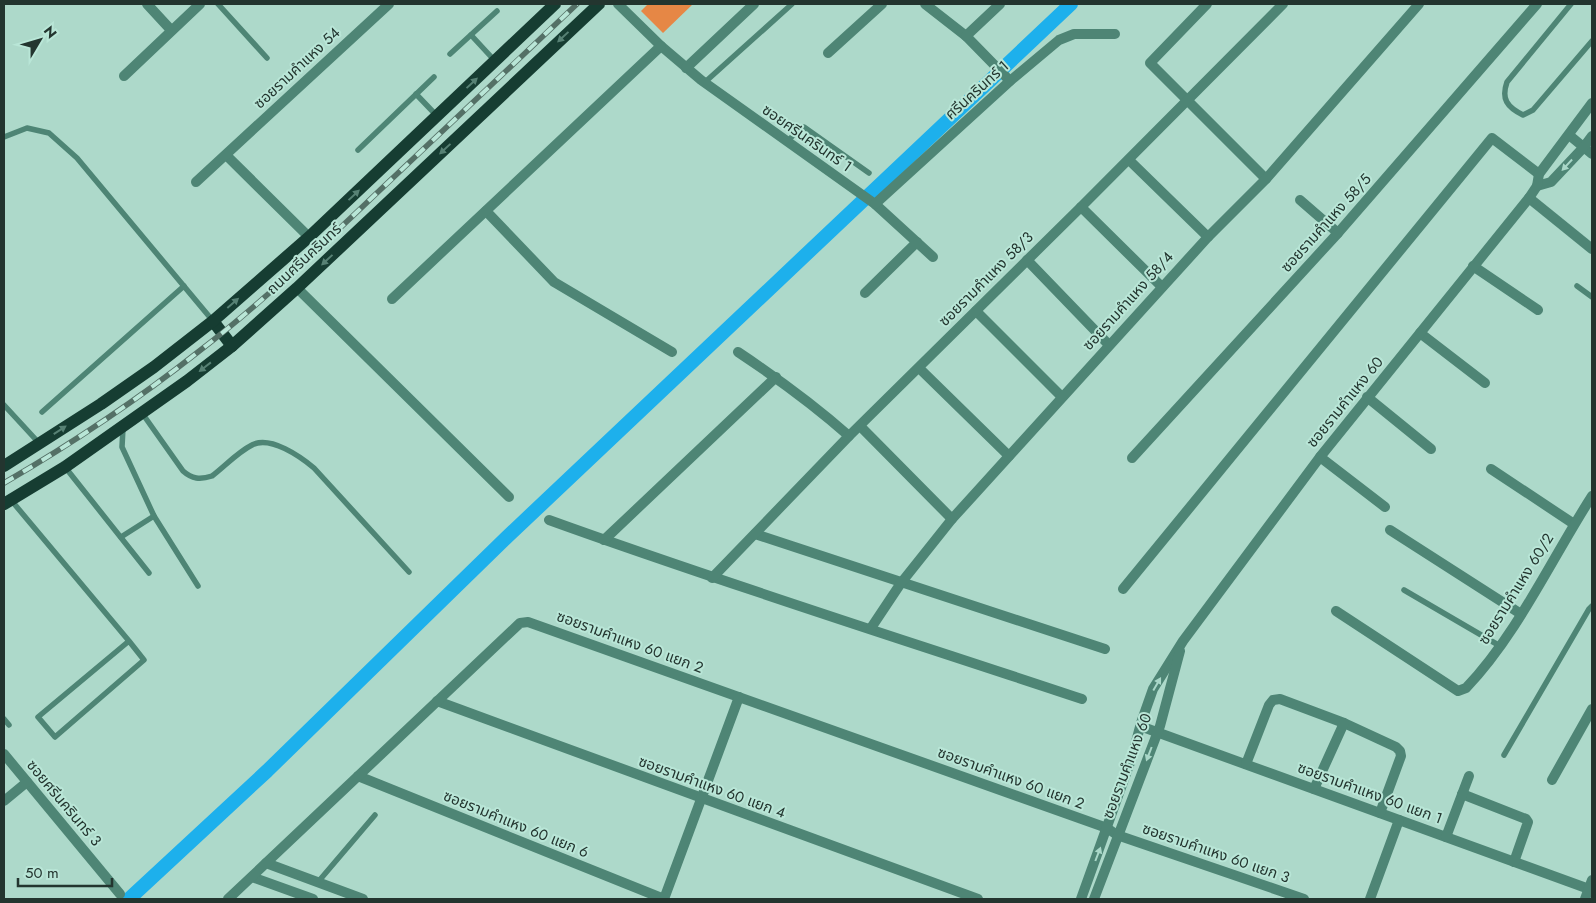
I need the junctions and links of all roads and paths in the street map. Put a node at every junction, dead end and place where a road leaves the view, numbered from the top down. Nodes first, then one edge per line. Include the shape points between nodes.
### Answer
1 (147, 4) edge
2 (218, 4) edge
3 (389, 4) edge
4 (555, 4) edge
5 (599, 4) edge
6 (618, 4) edge
7 (754, 4) edge
8 (792, 4) edge
9 (882, 4) edge
10 (925, 4) edge
11 (1000, 4) edge
12 (1207, 4) edge
13 (1283, 4) edge
14 (1419, 4) edge
15 (1537, 4) edge
16 (1570, 4) edge
17 (192, 6) edge
18 (497, 11) dead end
19 (171, 30) junction
20 (1115, 34) dead end
21 (471, 35) junction
22 (966, 36) junction
23 (1592, 41) edge
24 (661, 46) junction
25 (828, 53) dead end
26 (450, 54) dead end
27 (267, 58) dead end
28 (495, 61) junction
29 (686, 68) junction
30 (124, 76) dead end
31 (434, 77) dead end
32 (1010, 81) junction
33 (704, 83) junction
34 (416, 94) junction
35 (1188, 101) junction
36 (1592, 103) edge
37 (437, 116) junction
38 (1569, 135) junction
39 (1592, 136) edge
40 (4, 137) edge
41 (787, 142) junction
42 (1583, 148) junction
43 (358, 150) dead end
44 (1592, 154) edge
45 (226, 155) junction
46 (1129, 160) junction
47 (869, 174) dead end
48 (1539, 174) junction
49 (1266, 179) junction
50 (196, 182) dead end
51 (1538, 186) junction
52 (1529, 198) junction
53 (1300, 200) dead end
54 (872, 202) junction
55 (1081, 207) junction
56 (486, 211) junction
57 (1338, 233) junction
58 (309, 237) junction
59 (1208, 237) junction
60 (917, 242) junction
61 (1592, 249) edge
62 (933, 257) dead end
63 (1027, 260) junction
64 (1474, 266) junction
65 (184, 286) junction
66 (1577, 286) dead end
67 (1162, 287) junction
68 (297, 288) junction
69 (865, 293) dead end
70 (1592, 297) edge
71 (392, 299) dead end
72 (1538, 310) dead end
73 (976, 311) junction
74 (213, 321) junction
75 (1420, 333) junction
76 (1109, 345) junction
77 (232, 346) junction
78 (672, 352) dead end
79 (738, 352) dead end
80 (919, 368) junction
81 (776, 377) junction
82 (1485, 383) dead end
83 (1062, 397) junction
84 (1367, 397) junction
85 (4, 405) edge
86 (42, 412) dead end
87 (142, 413) junction
88 (860, 426) junction
89 (123, 427) junction
90 (849, 436) junction
91 (39, 443) junction
92 (1431, 449) dead end
93 (1009, 456) junction
94 (1320, 457) junction
95 (1132, 458) dead end
96 (4, 466) edge
97 (65, 468) junction
98 (1491, 469) dead end
99 (1592, 496) edge
100 (509, 497) dead end
101 (7, 502) edge
102 (1385, 507) dead end
103 (154, 516) junction
104 (952, 519) junction
105 (550, 520) dead end
106 (1574, 524) junction
107 (1390, 530) dead end
108 (755, 534) junction
109 (121, 537) junction
110 (604, 540) junction
111 (409, 572) dead end
112 (149, 573) dead end
113 (712, 578) junction
114 (901, 583) junction
115 (198, 586) dead end
116 (1123, 589) dead end
117 (1404, 590) dead end
118 (1592, 606) edge
119 (1336, 611) dead end
120 (1521, 614) junction
121 (870, 628) junction
122 (129, 641) junction
123 (1183, 641) junction
124 (1500, 646) junction
125 (1105, 649) dead end
126 (739, 697) junction
127 (1082, 699) dead end
128 (437, 701) junction
129 (1592, 709) edge
130 (4, 719) edge
131 (1344, 723) junction
132 (9, 725) dead end
133 (1140, 726) junction
134 (1158, 732) junction
135 (4, 754) edge
136 (1504, 755) dead end
137 (1246, 764) junction
138 (358, 776) junction
139 (1469, 776) dead end
140 (1552, 780) dead end
141 (27, 782) junction
142 (1314, 789) junction
143 (1462, 794) junction
144 (701, 799) junction
145 (4, 800) edge
146 (1380, 813) junction
147 (375, 816) dead end
148 (1399, 820) junction
149 (1107, 828) junction
150 (1117, 835) junction
151 (1446, 837) junction
152 (1514, 862) junction
153 (266, 863) junction
154 (252, 877) junction
155 (318, 882) junction
156 (1591, 884) edge
157 (120, 894) dead end
158 (228, 899) edge
159 (313, 899) edge
160 (363, 899) edge
161 (664, 899) edge
162 (978, 899) edge
163 (1081, 899) edge
164 (1094, 899) edge
165 (1304, 899) edge
166 (1370, 899) edge
167 (1585, 899) edge

1 - 19 street
2 - 27 lane
3 - 45 street, ซอยรามคำแหง 54
4 - 28 main road, ถนนศรีนครินทร์
5 -> 68 main road, ถนนศรีนครินทร์
6 - 24 street, ซอยศรีนครินทร์ 1
7 - 29 street
8 - 33 lane
9 - 25 street
10 - 22 street
11 - 22 street
12 - 35 street via 1150,62
13 - 35 street, ซอยรามคำแหง 58/3
14 - 49 street, ซอยรามคำแหง 58/4
15 - 57 street, ซอยรามคำแหง 58/5
16 - 23 lane via 1507,82 1505,100 1523,115 1533,110
17 - 19 street
18 - 21 lane
19 - 30 street
20 - 32 street, ศรีนครินทร์ 1 via 1066,35
21 - 26 lane
21 - 28 lane
22 - 32 street
24 - 29 street, ซอยศรีนครินทร์ 1
24 - 56 street
37 -> 28 main road, ถนนศรีนครินทร์
29 - 33 street, ซอยศรีนครินทร์ 1
31 - 34 lane
32 - 54 street, ศรีนครินทร์ 1
33 - 41 street, ซอยศรีนครินทร์ 1
34 - 37 lane
34 - 43 lane
35 - 46 street, ซอยรามคำแหง 58/3
35 - 49 street
36 - 38 street
58 -> 37 main road, ถนนศรีนครินทร์
38 - 42 street
38 - 48 street
39 - 42 street, ซอยรามคำแหง 60
40 - 65 lane via 27,128 49,134 76,158
41 - 47 lane via 804,128
41 - 54 street, ซอยศรีนครินทร์ 1
42 - 44 street
42 -> 51 street, ซอยรามคำแหง 60 via 1551,182
45 - 50 street, ซอยรามคำแหง 54
45 - 58 street
46 - 55 street, ซอยรามคำแหง 58/3
46 - 59 street
48 - 51 street
48 - 116 street via 1492,138
49 - 59 street, ซอยรามคำแหง 58/4
51 - 52 street, ซอยรามคำแหง 60
52 - 61 street
52 - 64 street, ซอยรามคำแหง 60
53 - 57 street
54 - 60 street, ซอยศรีนครินทร์ 1
55 - 63 street, ซอยรามคำแหง 58/3
55 - 67 street
56 - 71 street
56 - 78 street via 554,282
57 - 95 street, ซอยรามคำแหง 58/5
74 -> 58 main road, ถนนศรีนครินทร์
59 - 67 street, ซอยรามคำแหง 58/4
60 - 62 street, ซอยศรีนครินทร์ 1
60 - 69 street
63 - 73 street, ซอยรามคำแหง 58/3
63 - 76 street
64 - 72 street
64 - 75 street, ซอยรามคำแหง 60
65 - 74 lane
65 - 86 lane
66 - 70 lane
67 - 76 street, ซอยรามคำแหง 58/4
68 - 77 main road, ถนนศรีนครินทร์
68 - 100 street
73 - 80 street, ซอยรามคำแหง 58/3
73 - 83 street
74 - 77 main road
91 -> 74 main road, ถนนศรีนครินทร์ via 101,404
75 - 82 street
75 - 84 street, ซอยรามคำแหง 60
76 - 83 street, ซอยรามคำแหง 58/4
77 -> 87 main road, ถนนศรีนครินทร์
79 - 81 street
80 - 88 street, ซอยรามคำแหง 58/3
80 - 93 street
81 - 90 street
81 - 110 street
83 - 93 street, ซอยรามคำแหง 58/4
84 - 92 street
84 - 94 street, ซอยรามคำแหง 60
85 - 91 lane
87 - 89 main road, ถนนศรีนครินทร์
87 - 111 lane via 183,471 197,479 212,476 252,444 262,442 299,457 314,468
88 - 90 street, ซอยรามคำแหง 58/3
88 - 104 street
89 - 97 main road, ถนนศรีนครินทร์
89 - 103 lane via 122,447
90 - 108 street, ซอยรามคำแหง 58/3
91 - 96 main road, ถนนศรีนครินทร์
93 - 104 street, ซอยรามคำแหง 58/4
94 - 102 street
94 - 123 street, ซอยรามคำแหง 60
97 - 101 main road, ถนนศรีนครินทร์
97 - 109 lane
98 - 106 street
99 - 106 street, ซอยรามคำแหง 60/2
101 - 122 lane
103 - 109 lane
103 - 115 lane
104 - 114 street, ซอยรามคำแหง 58/4
105 - 110 street
106 - 120 street, ซอยรามคำแหง 60/2
107 - 120 street
108 - 113 street, ซอยรามคำแหง 58/3
108 - 114 street
109 - 112 lane
110 - 113 street
113 - 121 street
114 - 121 street, ซอยรามคำแหง 58/4
114 - 125 street
117 - 124 lane
118 - 136 lane
119 - 124 street, ซอยรามคำแหง 60/2 via 1458,691 1466,688
120 - 124 street, ซอยรามคำแหง 60/2
121 - 127 street
122 - 122 lane via 144,660 55,737 38,717
133 -> 123 street, ซอยรามคำแหง 60 via 1153,689
123 - 134 street, ซอยรามคำแหง 60
126 - 128 street, ซอยรามคำแหง 60 แยก 2 via 528,622 520,623
126 - 144 street
126 - 149 street, ซอยรามคำแหง 60 แยก 2
128 - 138 street, ซอยรามคำแหง 60 แยก 2
128 - 144 street, ซอยรามคำแหง 60 แยก 4
129 - 140 street
130 - 132 lane
131 - 137 street via 1280,698 1274,700 1269,705
131 - 142 street
131 - 146 street via 1400,750 1401,756
133 - 134 street, ซอยรามคำแหง 60 แยก 1
133 - 149 street, ซอยรามคำแหง 60
134 - 137 street, ซอยรามคำแหง 60 แยก 1
134 -> 150 street, ซอยรามคำแหง 60
135 - 141 street, ซอยศรีนครินทร์ 3
137 - 142 street, ซอยรามคำแหง 60 แยก 1
138 - 153 street, ซอยรามคำแหง 60 แยก 2
138 - 161 street, ซอยรามคำแหง 60 แยก 6
139 - 143 street
141 - 145 street
141 - 157 street, ซอยศรีนครินทร์ 3
142 - 146 street, ซอยรามคำแหง 60 แยก 1
143 - 151 street
143 - 152 street via 1526,819 1528,822
144 - 161 street
144 - 162 street, ซอยรามคำแหง 60 แยก 4
146 - 148 street, ซอยรามคำแหง 60 แยก 1
147 - 155 lane
148 - 151 street, ซอยรามคำแหง 60 แยก 1
148 - 166 street
149 - 150 street, ซอยรามคำแหง 60 แยก 2
163 -> 149 street, ซอยรามคำแหง 60
150 - 164 street, ซอยรามคำแหง 60
150 - 165 street, ซอยรามคำแหง 60 แยก 3
151 - 152 street, ซอยรามคำแหง 60 แยก 1
152 - 156 street, ซอยรามคำแหง 60 แยก 1
153 - 154 street, ซอยรามคำแหง 60 แยก 2
153 - 155 street
154 - 158 street, ซอยรามคำแหง 60 แยก 2
154 - 159 street
155 - 160 street
156 - 167 street

